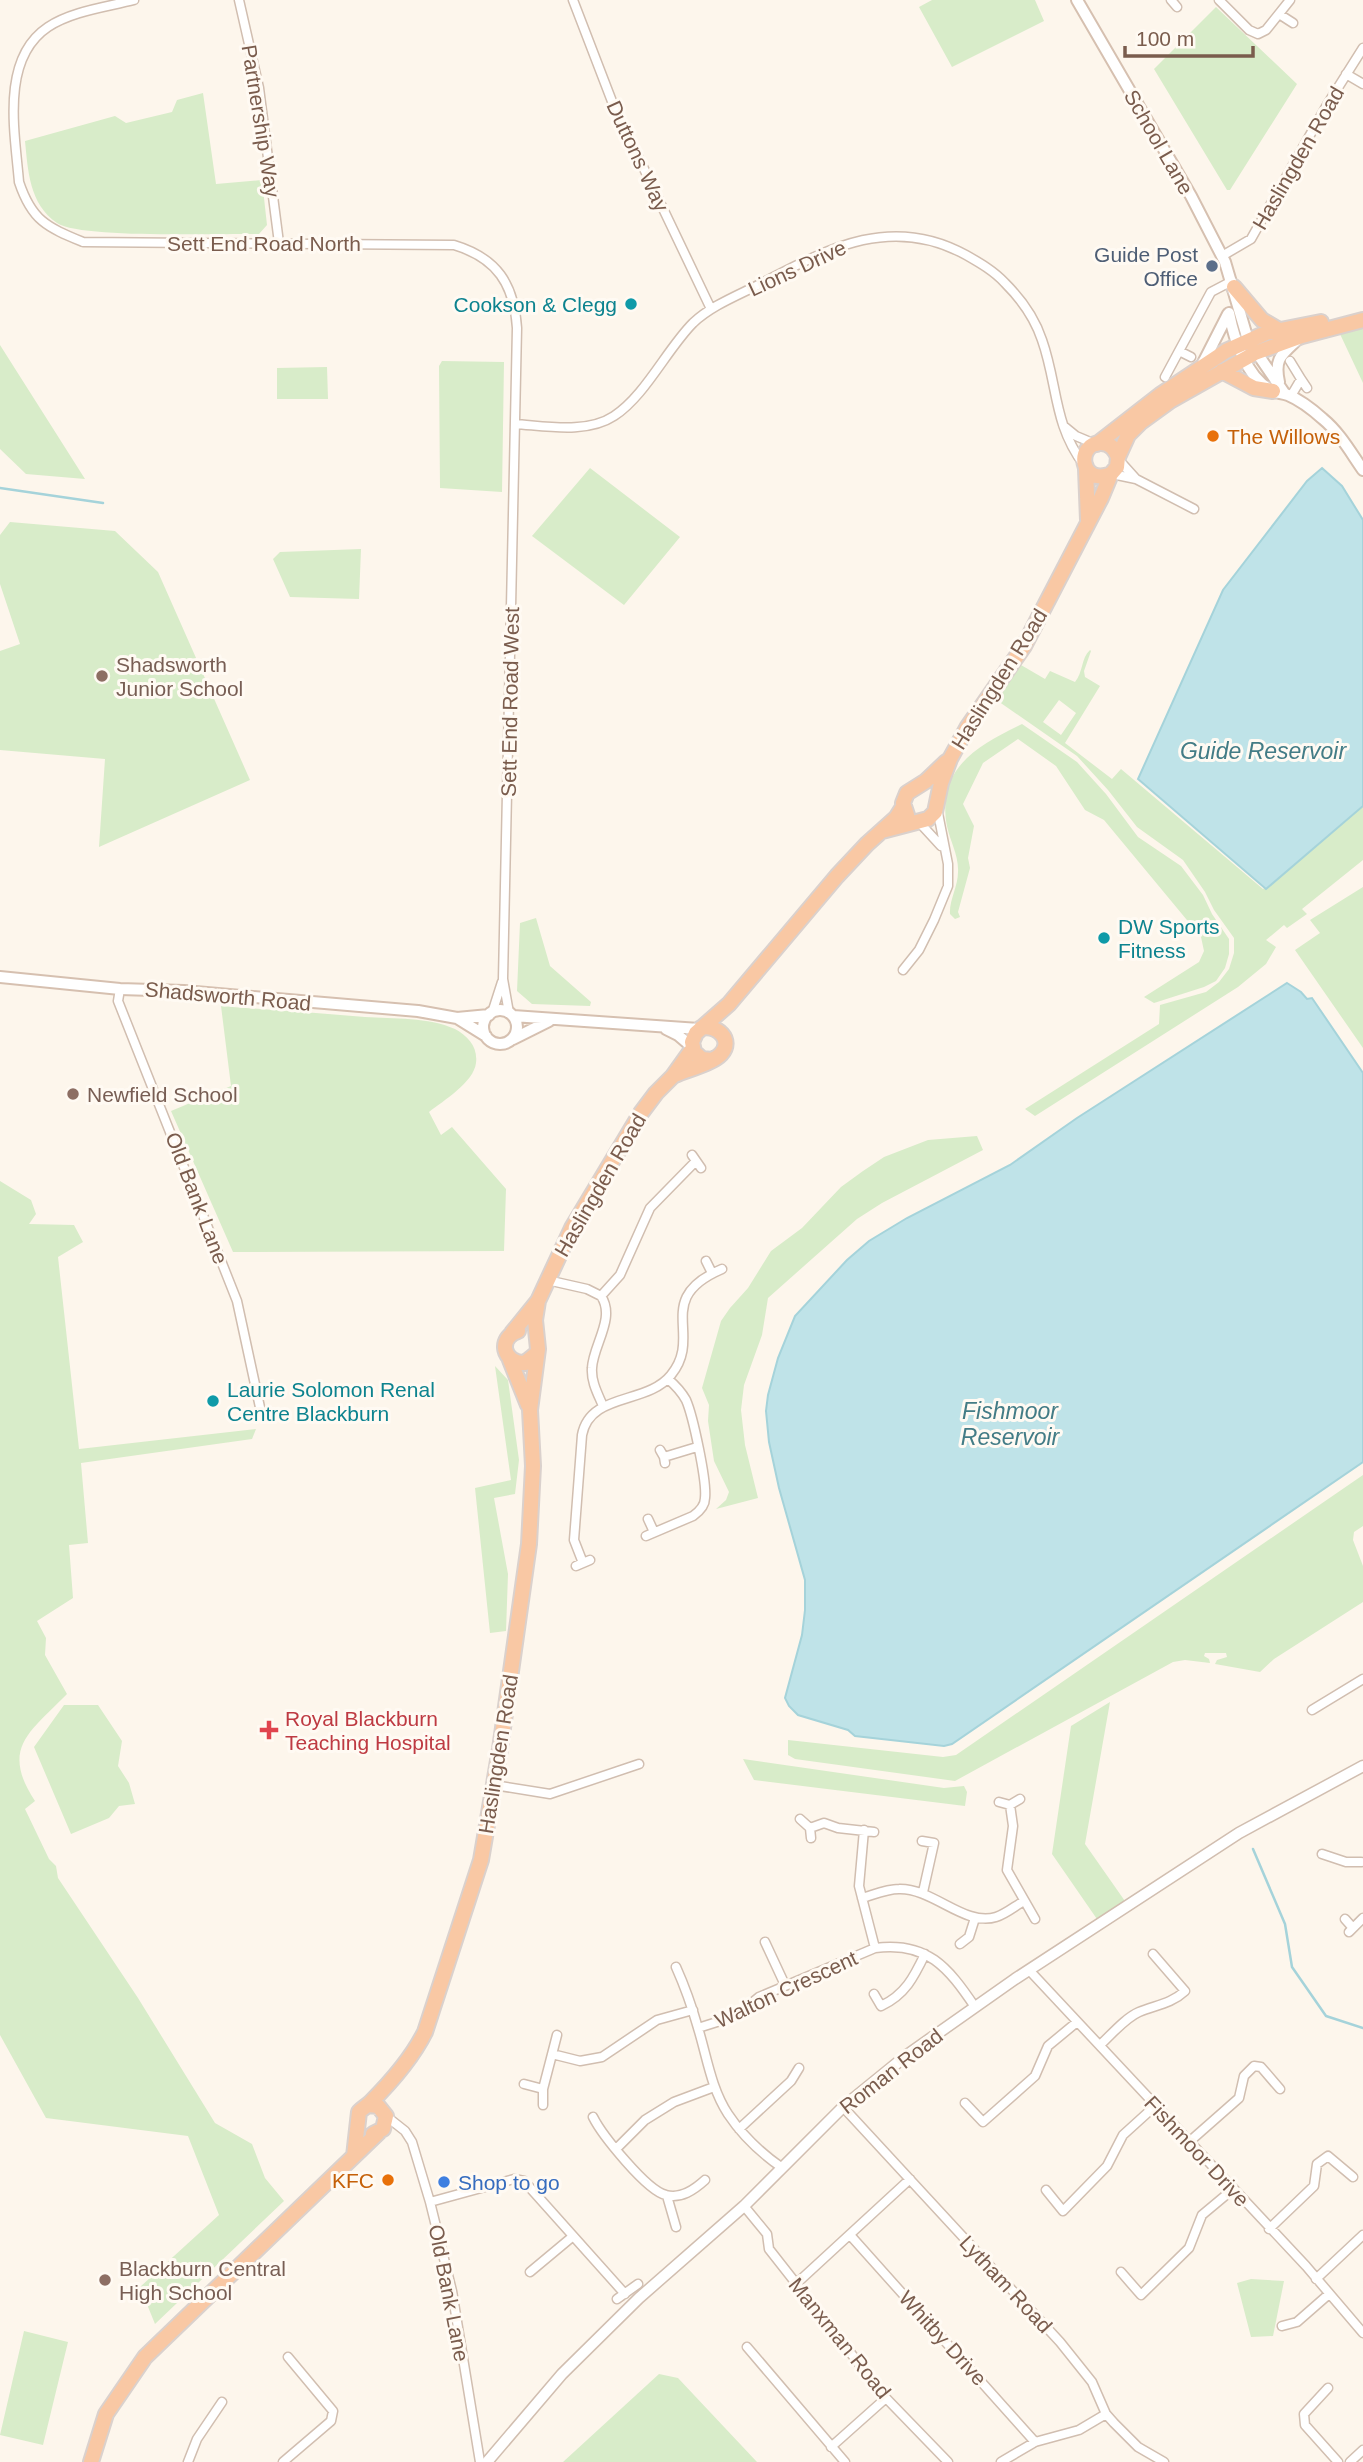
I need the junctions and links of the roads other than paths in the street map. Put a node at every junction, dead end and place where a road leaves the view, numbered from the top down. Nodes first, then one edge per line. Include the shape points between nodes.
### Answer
1 (134, 0) edge
2 (239, 0) edge
3 (573, 0) edge
4 (1077, 0) edge
5 (1219, 0) edge
6 (1290, 0) edge
7 (1279, 14) junction
8 (1293, 23) dead end
9 (1363, 48) edge
10 (1346, 74) junction
11 (1363, 83) edge
12 (279, 243) junction
13 (1222, 256) junction
14 (1233, 284) junction
15 (711, 309) junction
16 (1229, 313) junction
17 (1363, 313) edge
18 (1363, 320) edge
19 (1279, 330) junction
20 (1302, 336) junction
21 (1246, 349) junction
22 (1179, 351) junction
23 (1290, 361) dead end
24 (1196, 362) junction
25 (1222, 371) junction
26 (1165, 377) dead end
27 (1301, 379) junction
28 (1307, 388) dead end
29 (1282, 391) junction
30 (515, 424) junction
31 (1062, 425) junction
32 (1096, 444) junction
33 (1118, 458) junction
34 (1086, 468) junction
35 (1363, 470) edge
36 (1111, 474) junction
37 (1136, 479) junction
38 (1194, 509) dead end
39 (1088, 524) junction
40 (950, 759) junction
41 (917, 787) junction
42 (937, 804) junction
43 (903, 807) junction
44 (917, 821) junction
45 (882, 831) junction
46 (943, 848) junction
47 (903, 970) dead end
48 (0, 977) edge
49 (503, 979) junction
50 (120, 989) junction
51 (729, 1004) junction
52 (490, 1014) junction
53 (511, 1014) junction
54 (457, 1018) junction
55 (551, 1020) junction
56 (664, 1028) junction
57 (700, 1029) junction
58 (723, 1035) junction
59 (486, 1036) junction
60 (512, 1039) junction
61 (693, 1048) junction
62 (712, 1060) junction
63 (673, 1076) junction
64 (696, 1162) dead end
65 (706, 1261) dead end
66 (722, 1269) dead end
67 (712, 1273) junction
68 (547, 1280) junction
69 (601, 1296) junction
70 (538, 1301) junction
71 (512, 1334) junction
72 (536, 1348) junction
73 (510, 1360) junction
74 (668, 1379) junction
75 (603, 1406) junction
76 (530, 1410) junction
77 (261, 1412) dead end
78 (697, 1447) junction
79 (663, 1457) dead end
80 (648, 1519) dead end
81 (583, 1563) dead end
82 (1363, 1679) edge
83 (1312, 1710) dead end
84 (639, 1764) dead end
85 (1363, 1766) edge
86 (494, 1785) junction
87 (1020, 1798) dead end
88 (999, 1802) dead end
89 (1010, 1805) junction
90 (800, 1819) dead end
91 (810, 1828) junction
92 (864, 1830) junction
93 (874, 1832) dead end
94 (811, 1838) dead end
95 (922, 1841) dead end
96 (1322, 1854) dead end
97 (1362, 1862) edge
98 (923, 1892) junction
99 (862, 1898) junction
100 (1024, 1901) junction
101 (975, 1918) junction
102 (1363, 1918) edge
103 (1035, 1919) dead end
104 (1345, 1919) dead end
105 (765, 1942) dead end
106 (960, 1944) dead end
107 (875, 1948) junction
108 (925, 1954) junction
109 (1153, 1954) dead end
110 (676, 1967) dead end
111 (1029, 1970) junction
112 (785, 1985) junction
113 (874, 1994) dead end
114 (975, 2007) junction
115 (693, 2010) junction
116 (1077, 2022) junction
117 (698, 2028) junction
118 (557, 2035) dead end
119 (1100, 2045) junction
120 (552, 2054) junction
121 (800, 2068) dead end
122 (392, 2080) junction
123 (524, 2084) dead end
124 (714, 2087) junction
125 (543, 2089) junction
126 (1280, 2089) dead end
127 (965, 2103) dead end
128 (369, 2105) junction
129 (542, 2105) dead end
130 (1155, 2106) junction
131 (843, 2107) junction
132 (385, 2114) junction
133 (593, 2117) dead end
134 (358, 2125) junction
135 (403, 2129) junction
136 (739, 2129) junction
137 (379, 2132) junction
138 (1189, 2142) junction
139 (616, 2149) junction
140 (354, 2156) junction
141 (781, 2167) junction
142 (1353, 2177) dead end
143 (910, 2179) junction
144 (705, 2180) dead end
145 (1046, 2190) dead end
146 (1232, 2190) junction
147 (667, 2196) junction
148 (430, 2202) junction
149 (744, 2206) junction
150 (676, 2227) dead end
151 (1269, 2229) junction
152 (850, 2235) junction
153 (1363, 2235) edge
154 (572, 2237) junction
155 (530, 2272) dead end
156 (1121, 2272) dead end
157 (1316, 2279) junction
158 (797, 2283) junction
159 (638, 2284) dead end
160 (1329, 2294) junction
161 (1282, 2326) dead end
162 (1363, 2333) edge
163 (747, 2347) dead end
164 (288, 2357) dead end
165 (1328, 2388) dead end
166 (886, 2398) junction
167 (222, 2402) dead end
168 (1106, 2414) junction
169 (1035, 2442) junction
170 (831, 2447) junction
171 (1363, 2450) edge
172 (91, 2462) edge
173 (188, 2462) edge
174 (284, 2462) edge
175 (480, 2462) edge
176 (487, 2462) edge
177 (845, 2462) edge
178 (948, 2462) edge
179 (1001, 2462) edge
180 (1164, 2462) edge
181 (1338, 2462) edge
182 (1350, 2462) edge

1 - 12 street, Sett End Road North via 48,27 21,58 14,83 19,182 24,198 40,221 83,242
2 - 12 street, Partnership Way via 259,89
3 - 15 street, Duttons Way via 613,104
4 - 13 main road, School Lane
5 - 7 street via 1254,33 1266,30
6 - 7 street
7 - 8 street
9 - 10 street, Haslingden Road
10 - 11 street
10 - 13 street, Haslingden Road via 1251,239
12 - 30 street, Sett End Road North via 454,245 488,260 516,306
13 - 14 main road, School Lane
14 - 16 main road
14 - 19 highway via 1262,320
14 - 21 main road, School Lane
14 - 22 street via 1211,292
15 - 30 street, Lions Drive via 613,417 565,427
15 - 31 street, Lions Drive via 850,242 907,236 933,240 981,263 1003,280 1026,310 1042,340
16 - 21 main road
16 - 24 main road
17 - 19 highway
18 - 20 highway
19 - 21 highway via 1259,335
20 - 21 highway
20 - 29 main road via 1278,361
21 - 24 highway
21 - 25 highway
21 - 29 main road via 1256,375
22 - 24 street
22 - 26 street
23 - 27 street
24 - 32 highway
25 - 29 highway via 1254,387
25 - 33 highway via 1141,422 1128,435
27 - 28 street
27 - 29 street
29 - 35 main road via 1328,423
30 - 49 street, Sett End Road West
31 - 32 street
31 - 34 street, Lions Drive
32 - 33 highway via 1110,446
32 - 34 highway via 1085,454
33 - 36 highway
33 - 37 street
34 - 36 highway via 1097,477
34 - 39 highway
36 - 37 street
36 - 39 highway, Haslingden Road
37 - 38 street
39 - 40 highway, Haslingden Road via 1019,654
40 - 41 highway, Haslingden Road
40 - 42 highway, Haslingden Road
41 - 42 highway via 927,789
41 - 43 highway via 907,793
42 - 44 highway via 928,819
42 - 46 street
43 - 44 highway
43 - 45 highway
44 - 45 highway
44 - 46 street
45 - 51 highway via 837,876
46 - 47 street via 948,870 946,894 919,950
48 - 50 main road, Shadsworth Road
49 - 52 street, Sett End Road West
49 - 53 street, Sett End Road West
50 - 54 main road, Shadsworth Road via 418,1011
50 - 77 street, Old Bank Lane via 118,1001 237,1301
51 - 57 highway
51 - 58 highway
52 - 53 main road, Shadsworth Road
52 - 54 main road, Shadsworth Road
52 - 59 main road via 484,1025
53 - 55 main road, Shadsworth Road
53 - 60 main road via 517,1030
54 - 59 main road, Shadsworth Road
55 - 56 main road, Shadsworth Road
55 - 60 main road
56 - 57 main road, Shadsworth Road
56 - 61 main road
57 - 58 highway via 716,1028
57 - 61 highway via 693,1037
58 - 62 highway via 724,1050
59 - 60 main road, Shadsworth Road via 499,1044
61 - 62 highway via 702,1059
61 - 63 highway, Haslingden Road
62 - 63 highway, Haslingden Road
63 - 68 highway, Haslingden Road via 641,1113 605,1170
64 - 69 street via 650,1208 620,1275
65 - 67 street
66 - 67 street
67 - 74 street via 695,1284 684,1303 683,1353
68 - 69 street
68 - 70 highway, Haslingden Road
69 - 75 street via 607,1311 592,1366
70 - 71 highway, Haslingden Road
70 - 72 highway, Haslingden Road
71 - 72 highway via 527,1332
71 - 73 highway via 504,1349
72 - 73 highway via 525,1363
72 - 76 highway, Haslingden Road
73 - 76 highway, Haslingden Road
74 - 75 street
74 - 78 street via 687,1402
75 - 81 street via 588,1419 582,1436 573,1540
76 - 86 highway, Haslingden Road via 529,1544
78 - 79 street
78 - 80 street via 704,1482 700,1511 650,1534
82 - 83 street
84 - 86 street via 550,1794
85 - 111 street, Roman Road via 1238,1833
86 - 122 highway, Haslingden Road via 481,1860 429,2021 419,2044
87 - 89 street
88 - 89 street
89 - 100 street via 1013,1826 1007,1870
90 - 91 street
91 - 92 street via 824,1823
91 - 94 street
92 - 93 street
92 - 99 street via 859,1877
95 - 98 street via 934,1843
96 - 97 street
98 - 99 street via 900,1888
98 - 101 street
99 - 107 street
100 - 101 street via 993,1918
100 - 103 street
101 - 106 street via 969,1937
102 - 104 street via 1351,1930
105 - 112 street
107 - 108 street, Walton Crescent via 906,1947
107 - 112 street, Walton Crescent
108 - 113 street via 909,1984 892,2001 881,2006
108 - 114 street, Walton Crescent via 952,1973
109 - 119 street via 1185,1991 1177,1999 1137,2013
110 - 115 street
111 - 114 street, Roman Road
111 - 116 street, Fishmoor Drive
112 - 117 street, Walton Crescent via 759,1997 736,2016
114 - 131 street, Roman Road
115 - 117 street
115 - 120 street via 657,2020 601,2057 580,2061
116 - 119 street, Fishmoor Drive
116 - 127 street via 1048,2046 1035,2077 983,2122
117 - 124 street
118 - 120 street
119 - 130 street, Fishmoor Drive
120 - 125 street
121 - 136 street
122 - 128 highway, Haslingden Road
122 - 132 highway, Haslingden Road
123 - 125 street
124 - 136 street
124 - 139 street via 674,2102 645,2120
125 - 129 street
126 - 138 street via 1261,2067 1254,2066 1244,2076 1239,2098
128 - 132 highway via 378,2106
128 - 134 highway via 359,2112
130 - 138 street, Fishmoor Drive
130 - 145 street via 1123,2135 1107,2166 1063,2211
131 - 141 street, Roman Road
131 - 143 street, Lytham Road
132 - 135 street, Old Bank Lane
132 - 137 highway via 385,2126
133 - 139 street
134 - 137 highway via 369,2133
134 - 140 highway
135 - 137 street
135 - 148 street, Old Bank Lane via 412,2142
136 - 141 street
137 - 140 highway
138 - 146 street, Fishmoor Drive
139 - 147 street via 654,2190
140 - 172 highway via 145,2357 106,2414
141 - 149 street, Roman Road
142 - 151 street via 1328,2156 1317,2164 1314,2186
143 - 152 street
143 - 168 street, Lytham Road via 1060,2342 1092,2382
144 - 147 street via 679,2196
146 - 151 street, Fishmoor Drive
146 - 156 street via 1202,2215 1189,2248 1141,2295
147 - 150 street
148 - 154 street via 524,2180
148 - 175 street, Old Bank Lane via 452,2291
149 - 158 street, Manxman Road via 767,2234 769,2249
149 - 176 street, Roman Road via 572,2364
151 - 157 street, Fishmoor Drive
152 - 158 street
152 - 169 street, Whitby Drive
153 - 157 street
154 - 155 street
154 - 159 street via 621,2297
157 - 160 street, Fishmoor Drive
158 - 166 street, Manxman Road
160 - 161 street via 1297,2322
160 - 162 street, Fishmoor Drive
163 - 170 street
164 - 174 street via 333,2411 331,2421
165 - 181 street via 1304,2414 1305,2425
166 - 170 street
166 - 178 street, Manxman Road
167 - 173 street via 197,2439
168 - 169 street via 1079,2430
168 - 180 street, Lytham Road via 1138,2447
169 - 179 street
170 - 177 street
171 - 182 street

